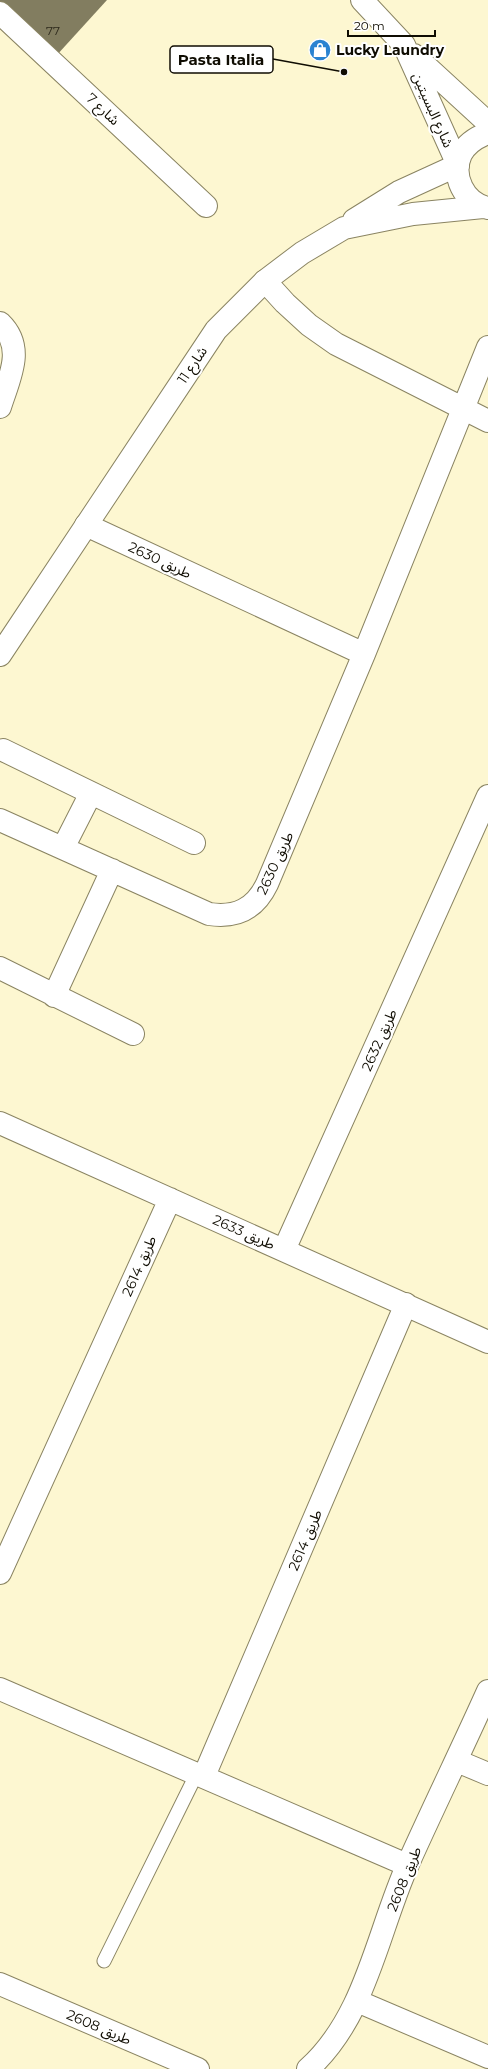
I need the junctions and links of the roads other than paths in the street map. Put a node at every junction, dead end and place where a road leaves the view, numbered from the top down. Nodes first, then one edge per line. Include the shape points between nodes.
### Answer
1 (362, 0) edge
2 (0, 13) edge
3 (404, 44) junction
4 (488, 123) edge
5 (488, 133) edge
6 (458, 165) junction
7 (206, 206) dead end
8 (486, 207) edge
9 (344, 228) junction
10 (265, 281) junction
11 (0, 324) edge
12 (488, 347) edge
13 (0, 407) edge
14 (465, 408) junction
15 (488, 421) edge
16 (86, 526) junction
17 (364, 654) junction
18 (0, 655) edge
19 (4, 750) dead end
20 (91, 793) junction
21 (488, 796) edge
22 (0, 820) edge
23 (480, 833) edge
24 (194, 843) dead end
25 (63, 848) junction
26 (112, 870) junction
27 (0, 968) edge
28 (54, 996) junction
29 (133, 1034) dead end
30 (0, 1123) edge
31 (170, 1199) junction
32 (284, 1250) junction
33 (406, 1304) junction
34 (488, 1342) edge
35 (0, 1573) edge
36 (0, 1688) edge
37 (488, 1691) edge
38 (457, 1761) junction
39 (488, 1774) edge
40 (200, 1775) junction
41 (407, 1865) junction
42 (104, 1961) dead end
43 (0, 1984) edge
44 (357, 2001) junction
45 (488, 2057) edge
46 (198, 2069) edge
47 (308, 2069) edge

1 - 3 street, شارع البسيتين
2 - 7 street, شارع 7
3 - 4 street
3 - 6 street, شارع البسيتين
5 - 6 street via 468,145 461,154
6 - 8 street, شارع البسيتين via 459,181 466,195
6 - 9 street via 398,192 370,208
8 - 9 street, شارع 11 via 413,214
9 - 10 street, شارع 11
10 - 14 street via 309,325 336,344
10 - 16 street, شارع 11 via 216,330
11 - 13 street via 15,345 13,363
12 - 14 street, طريق 2630
14 - 15 street
14 - 17 street, طريق 2630
16 - 17 street, طريق 2630
16 - 18 street, شارع 11
17 - 26 street, طريق 2630 via 267,884 254,904 233,915 209,914
19 - 20 street
20 - 24 street
20 - 25 street
21 - 23 street, طريق 2632
22 - 25 street, طريق 2630
23 - 32 street, طريق 2632
25 - 26 street, طريق 2630
26 - 28 street
27 - 28 street
28 - 29 street
30 - 31 street, طريق 2633
31 - 32 street, طريق 2633
31 - 35 street, طريق 2614
32 - 33 street, طريق 2633
33 - 34 street, طريق 2633
33 - 40 street, طريق 2614
36 - 40 street
37 - 38 street, طريق 2608
38 - 39 street
38 - 41 street, طريق 2608
40 - 41 street
40 - 42 lane
41 - 44 street, طريق 2608
43 - 46 street, طريق 2608
44 - 45 street
44 - 47 street, طريق 2608 via 334,2040

